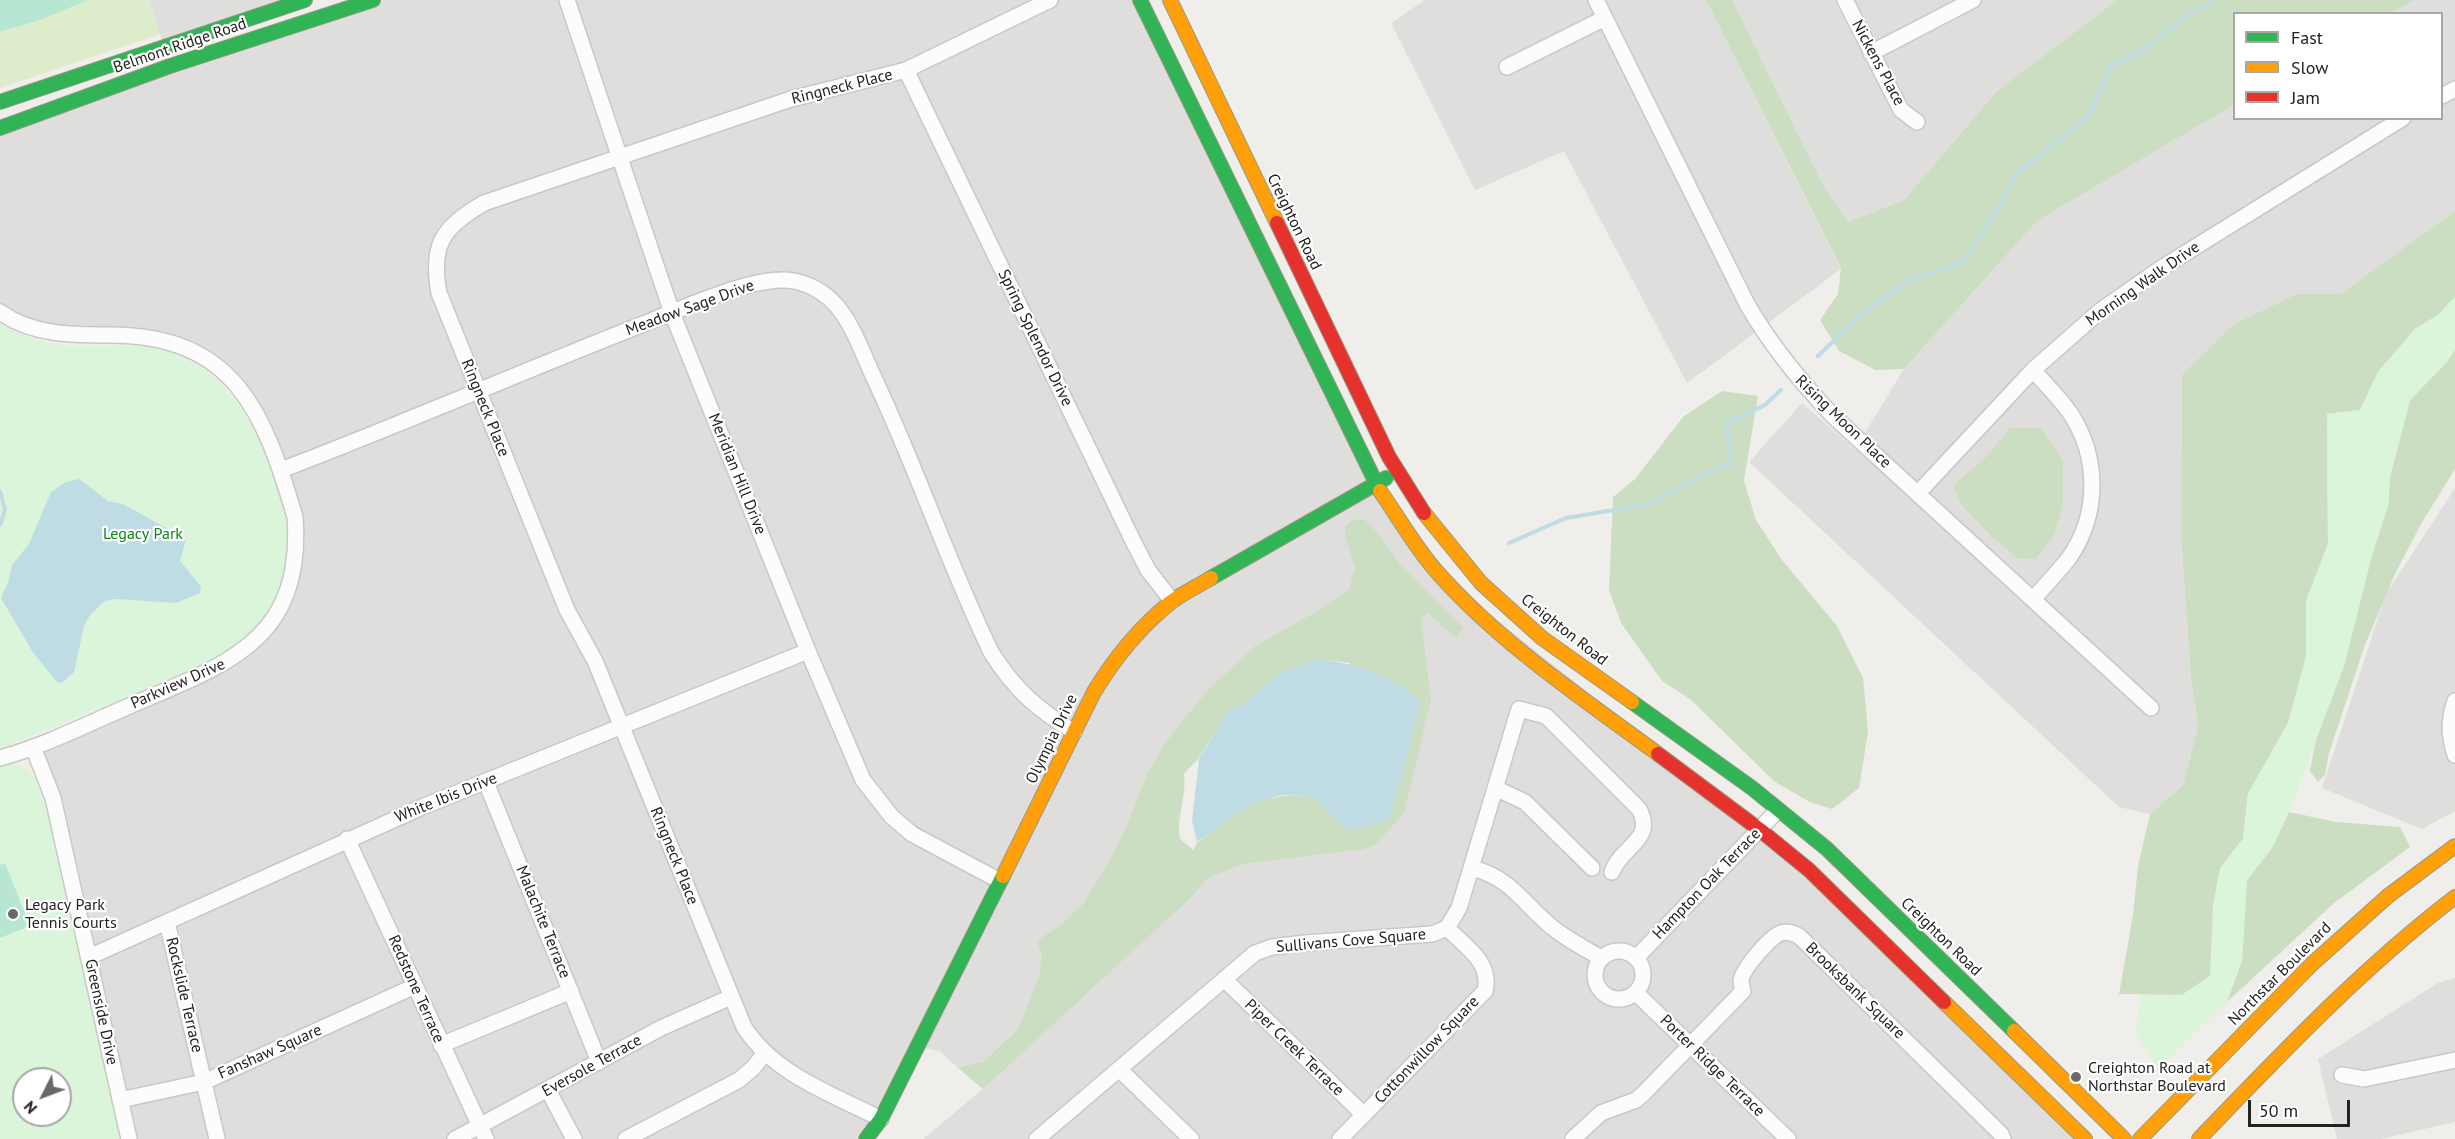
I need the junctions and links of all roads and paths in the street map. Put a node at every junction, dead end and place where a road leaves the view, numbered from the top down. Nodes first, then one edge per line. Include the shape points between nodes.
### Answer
1 (305, 0) edge
2 (373, 0) edge
3 (567, 0) edge
4 (1050, 0) edge
5 (1140, 0) edge
6 (1170, 0) edge
7 (1596, 0) edge
8 (1845, 0) edge
9 (1973, 0) edge
10 (1605, 18) junction
11 (1871, 53) junction
12 (1507, 67) dead end
13 (906, 70) junction
14 (0, 102) edge
15 (2400, 120) edge
16 (1917, 122) dead end
17 (0, 128) edge
18 (619, 157) junction
19 (0, 312) edge
20 (672, 313) junction
21 (2033, 370) junction
22 (478, 392) junction
23 (281, 470) junction
24 (1397, 472) junction
25 (1375, 484) junction
26 (1918, 493) junction
27 (2033, 599) junction
28 (1172, 601) junction
29 (808, 651) junction
30 (2455, 701) edge
31 (2151, 708) dead end
32 (622, 726) junction
33 (1074, 732) junction
34 (33, 747) junction
35 (2455, 755) edge
36 (0, 758) edge
37 (486, 782) junction
38 (1495, 788) junction
39 (1778, 810) junction
40 (1760, 830) junction
41 (347, 839) junction
42 (2455, 846) edge
43 (1472, 867) junction
44 (1592, 868) dead end
45 (1612, 872) dead end
46 (1000, 881) junction
47 (2455, 897) edge
48 (166, 922) junction
49 (1447, 928) junction
50 (89, 957) junction
51 (1600, 958) junction
52 (1636, 958) junction
53 (1224, 979) junction
54 (415, 986) junction
55 (571, 992) junction
56 (1636, 993) junction
57 (731, 997) junction
58 (1690, 1044) junction
59 (441, 1045) junction
60 (765, 1053) junction
61 (2455, 1060) edge
62 (599, 1062) junction
63 (1119, 1069) junction
64 (2342, 1075) dead end
65 (204, 1082) junction
66 (548, 1090) junction
67 (120, 1100) junction
68 (1364, 1115) junction
69 (881, 1119) junction
70 (483, 1132) edge
71 (1582, 1136) edge
72 (129, 1139) edge
73 (217, 1139) edge
74 (455, 1139) edge
75 (574, 1139) edge
76 (626, 1139) edge
77 (866, 1139) edge
78 (1037, 1139) edge
79 (1191, 1139) edge
80 (1340, 1139) edge
81 (1788, 1139) edge
82 (2003, 1139) edge
83 (2085, 1139) edge
84 (2124, 1139) edge
85 (2140, 1139) edge
86 (2199, 1139) edge

1 - 14 street, Belmont Ridge Road
2 - 17 street, Belmont Ridge Road via 170,66
3 - 18 street, Meridian Hill Drive
4 - 13 street, Ringneck Place
5 - 25 street
6 - 24 street, Creighton Road
7 - 10 street, Rising Moon Place
8 - 11 street, Nickens Place
9 - 11 street
10 - 12 street
10 - 26 street, Rising Moon Place via 1765,335 1833,416
11 - 16 street, Nickens Place via 1901,110
13 - 18 street, Ringneck Place via 791,99
13 - 28 street, Spring Splendor Drive via 1133,542
15 - 21 street, Morning Walk Drive via 2163,267 2100,311
18 - 20 street, Meridian Hill Drive
18 - 22 street, Ringneck Place via 484,202 450,227 435,268 439,293
19 - 23 street, Parkview Drive via 26,327 74,335 132,335 193,352 236,384 252,404
20 - 22 street, Meadow Sage Drive
20 - 29 street, Meridian Hill Drive
20 - 33 street, Meadow Sage Drive via 722,294 782,279 813,288 835,304 905,442 991,652 1027,699
21 - 26 street, Morning Walk Drive
21 - 27 street via 2071,415 2088,453 2093,487 2085,527 2076,547
22 - 23 street, Meadow Sage Drive
22 - 32 street, Ringneck Place via 567,610 595,661
23 - 34 street, Parkview Drive via 296,517 296,554 292,580 262,634 219,667
24 - 25 street, Olympia Drive
24 - 39 street, Creighton Road via 1433,526 1481,583 1534,631
25 - 28 street, Olympia Drive
25 - 40 street via 1437,572 1496,630
26 - 27 street, Rising Moon Place
27 - 31 street, Rising Moon Place
28 - 33 street, Olympia Drive via 1142,628 1107,669
29 - 32 street, White Ibis Drive
29 - 46 street, Meridian Hill Drive via 850,754 877,801 912,834
30 - 35 street via 2450,716
32 - 37 street, White Ibis Drive
32 - 57 street, Ringneck Place
33 - 46 street, Olympia Drive
34 - 36 street, Parkview Drive
34 - 50 street, Greenside Drive via 53,798
37 - 41 street, White Ibis Drive
37 - 55 street, Malachite Terrace
38 - 43 street, Sullivans Cove Square
38 - 44 street via 1525,802
38 - 45 street, Sullivans Cove Square via 1519,709 1546,716 1640,809 1644,830
39 - 40 street, Hampton Oak Terrace
39 - 84 street, Creighton Road via 1827,849
40 - 52 street, Hampton Oak Terrace
40 - 83 street via 1809,870
41 - 48 street, White Ibis Drive
41 - 54 street, Redstone Terrace
42 - 85 street, Northstar Boulevard via 2388,896 2312,964
43 - 49 street, Sullivans Cove Square via 1460,908
43 - 51 street via 1502,879 1556,930
46 - 69 street, Olympia Drive
47 - 86 street via 2419,923 2346,989
48 - 50 street, White Ibis Drive
48 - 65 street, Rockslide Terrace
49 - 53 street, Sullivans Cove Square via 1432,934 1272,947 1255,953
49 - 68 street, Cottonwillow Square via 1481,961 1485,991
50 - 67 street, Greenside Drive
51 - 52 street via 1618,950
51 - 56 street via 1594,975 1601,993 1619,1000
52 - 56 street via 1643,975
53 - 63 street, Sullivans Cove Square
53 - 68 street, Piper Creek Terrace
54 - 59 street, Redstone Terrace
54 - 65 street, Fanshaw Square
55 - 59 street
55 - 62 street, Malachite Terrace
56 - 58 street, Porter Ridge Terrace
57 - 60 street, Ringneck Place via 744,1027
57 - 62 street, Eversole Terrace via 661,1028
58 - 71 street via 1636,1100 1601,1113
58 - 81 street, Porter Ridge Terrace
58 - 82 street, Brooksbank Square via 1743,991 1741,981 1757,954 1779,934 1790,932 1800,936
59 - 70 street, Redstone Terrace
60 - 69 street, Ringneck Place via 787,1071
60 - 76 street via 739,1080
61 - 64 street via 2364,1079
62 - 66 street, Eversole Terrace
63 - 78 street, Sullivans Cove Square
63 - 79 street
65 - 67 street, Fanshaw Square
65 - 73 street, Rockslide Terrace
66 - 70 street, Eversole Terrace
66 - 75 street
67 - 72 street, Greenside Drive
68 - 80 street, Cottonwillow Square
69 - 77 street, Olympia Drive
70 - 74 street, Eversole Terrace

